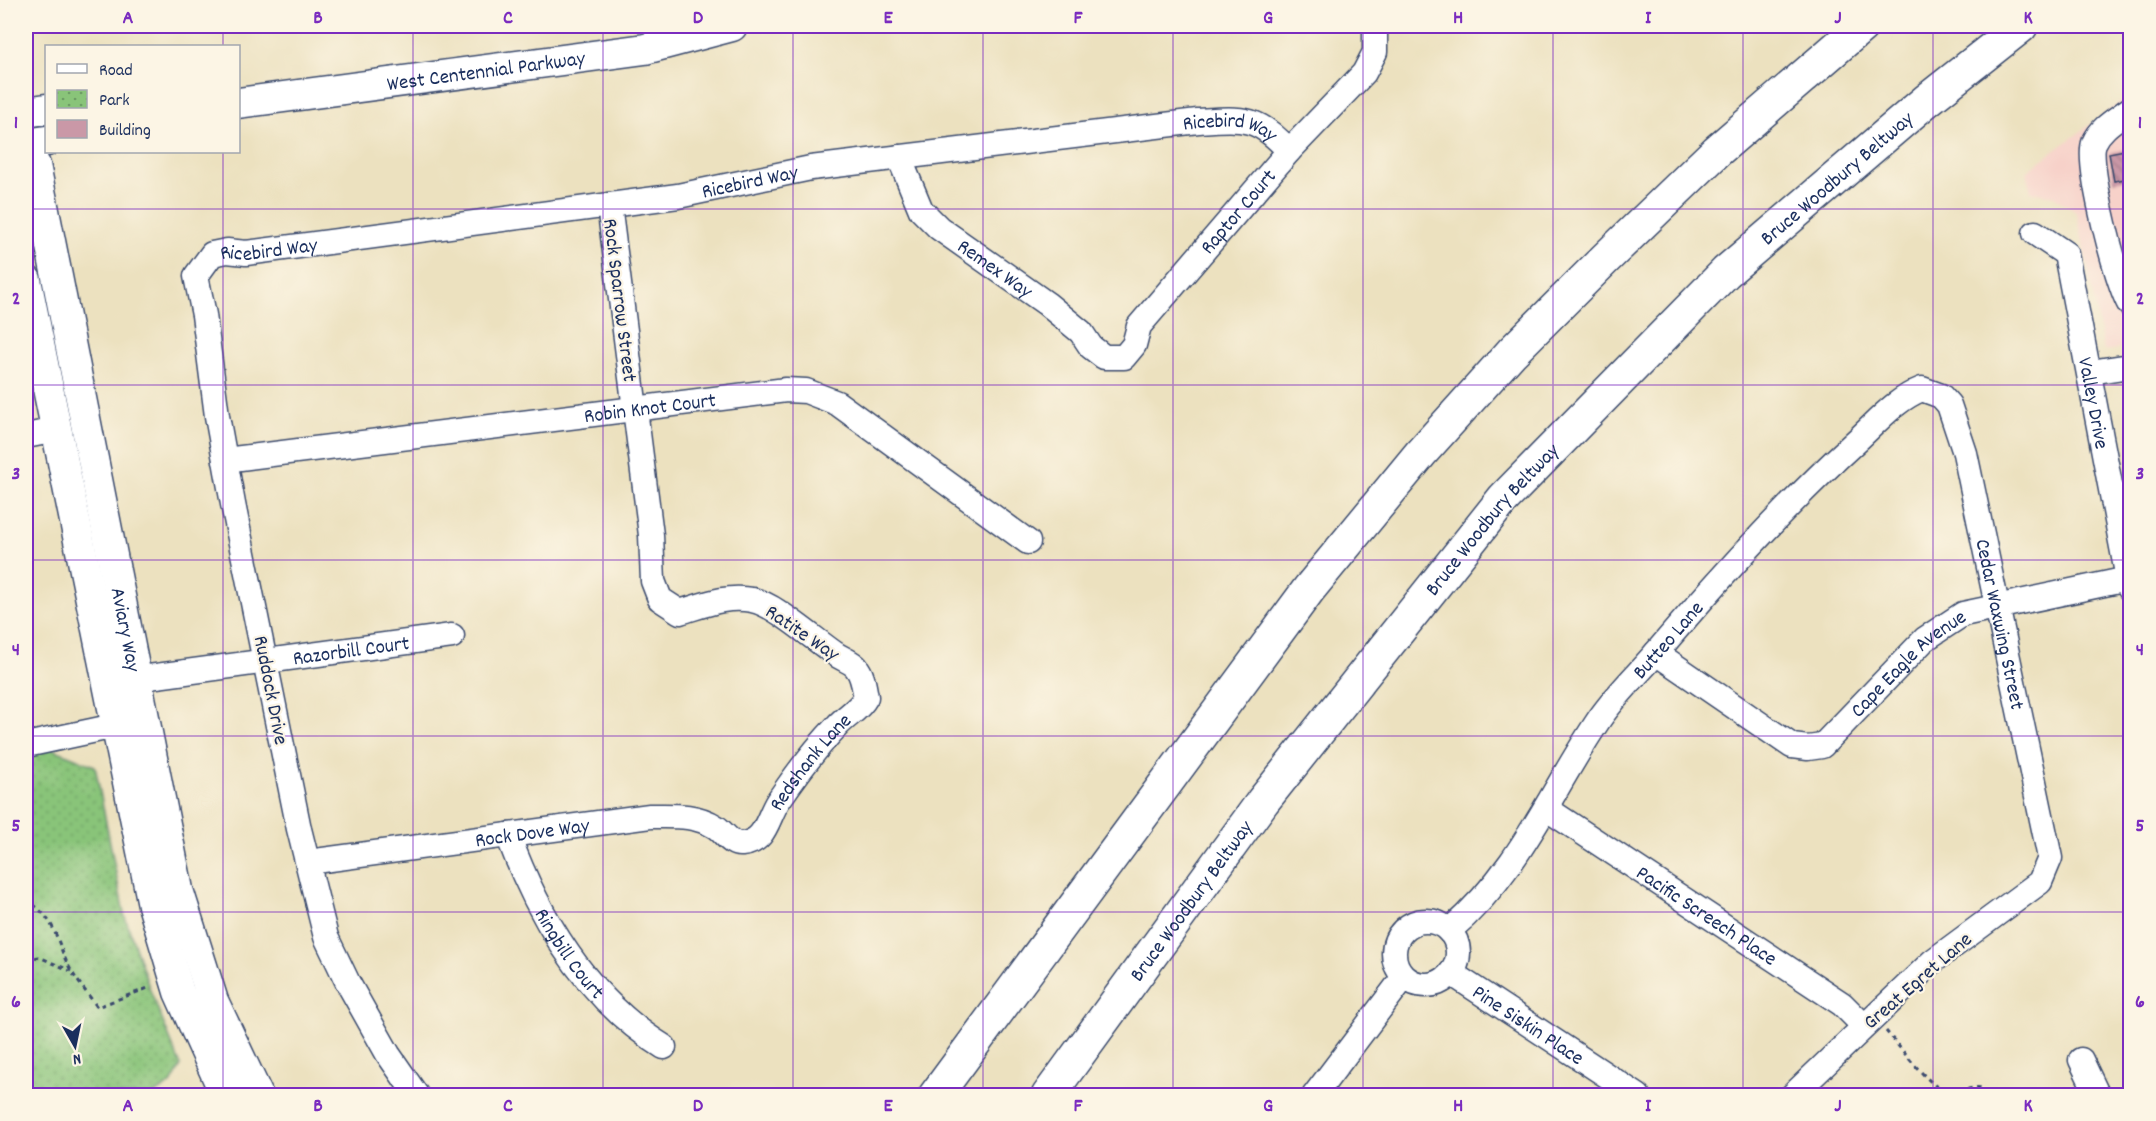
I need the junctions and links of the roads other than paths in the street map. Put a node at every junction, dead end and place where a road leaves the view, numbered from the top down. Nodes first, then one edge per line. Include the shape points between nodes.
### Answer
1 (732, 26) edge
2 (1862, 26) edge
3 (2021, 26) edge
4 (1375, 30) dead end
5 (240, 103) edge
6 (45, 109) edge
7 (2130, 109) edge
8 (26, 112) edge
9 (45, 141) edge
10 (26, 144) edge
11 (1289, 151) junction
12 (26, 156) edge
13 (899, 157) junction
14 (609, 205) junction
15 (2035, 233) dead end
16 (203, 263) joint
17 (26, 280) edge
18 (2130, 304) edge
19 (1114, 357) joint
20 (2130, 366) edge
21 (2090, 372) junction
22 (1929, 392) joint
23 (634, 409) junction
24 (56, 430) junction
25 (26, 436) edge
26 (225, 460) junction
27 (109, 539) junction
28 (1028, 542) dead end
29 (2129, 584) edge
30 (666, 605) joint
31 (1995, 606) junction
32 (452, 636) dead end
33 (1656, 652) junction
34 (266, 661) junction
35 (862, 680) joint
36 (121, 681) junction
37 (115, 726) junction
38 (26, 745) edge
39 (1546, 809) junction
40 (508, 835) junction
41 (748, 841) joint
42 (308, 862) junction
43 (2047, 870) joint
44 (1449, 931) junction
45 (1451, 973) junction
46 (1404, 977) junction
47 (1869, 1022) junction
48 (664, 1047) dead end
49 (2080, 1060) dead end
50 (231, 1089) edge
51 (417, 1095) edge
52 (935, 1095) edge
53 (1048, 1095) edge
54 (1314, 1095) edge
55 (1638, 1095) edge
56 (1792, 1095) edge
57 (2098, 1095) edge

1 - 5 main road, West Centennial Parkway via 645,49
2 - 52 highway via 1717,152 1605,259 1512,352 1421,453 1309,589
3 - 53 highway, Bruce Woodbury Beltway via 1926,101 1726,272 1504,498 1263,801
4 - 11 street, Raptor Court via 1375,52 1364,73
6 - 8 main road
7 - 18 street via 2100,131 2093,146 2092,162 2110,248
9 - 10 main road
11 - 13 street, Ricebird Way via 1259,123 1233,119
11 - 19 street, Raptor Court via 1139,326 1134,345 1124,357
12 - 27 main road, Aviary Way via 35,165
13 - 14 street, Ricebird Way via 811,168 678,196
13 - 19 street, Remex Way via 921,210 939,228 1047,304 1082,332 1091,347 1104,357
14 - 16 street, Ricebird Way via 246,253 227,251 212,254
14 - 23 street, Rock Sparrow Street
15 - 21 street, Valley Drive via 2066,254
16 - 26 street, Ruddock Drive via 196,276
17 - 24 main road, Aviary Way
20 - 21 street
21 - 29 street, Valley Drive
22 - 31 street, Cedar Waxwing Street via 1941,396 1949,405 1957,424
22 - 33 street, Butteo Lane via 1922,389 1898,403 1831,464 1766,529
23 - 26 street, Robin Knot Court
23 - 28 street, Robin Knot Court via 786,390 822,395
23 - 30 street, Rock Sparrow Street via 651,535 653,581 655,592
24 - 25 street
24 - 27 main road via 66,429 77,444 91,500
24 - 36 main road, Aviary Way
26 - 34 street, Ruddock Drive
27 - 36 main road, Aviary Way
29 - 31 street, Cape Eagle Avenue
30 - 35 street, Ratite Way via 680,612 734,598 755,600 854,664
31 - 33 street, Cape Eagle Avenue via 1963,614 1945,624 1901,662 1822,746 1808,748 1792,746
31 - 43 street, Cedar Waxwing Street via 2047,842
32 - 34 street, Razorbill Court
33 - 39 street, Butteo Lane via 1602,716
34 - 36 street, Razorbill Court
34 - 42 street, Ruddock Drive
35 - 41 street, Redshank Lane via 866,697 860,707 836,727 777,802 764,831
36 - 37 main road, Aviary Way
36 - 50 main road, Aviary Way via 185,918 213,1002
37 - 38 street
37 - 50 main road, Aviary Way via 161,935 179,992
39 - 44 street, Butteo Lane via 1492,889
39 - 47 street, Pacific Screech Place
40 - 41 street, Rock Dove Way via 673,816 702,819 729,841
40 - 42 street, Rock Dove Way
40 - 48 street, Ringbill Court via 538,907 559,941 591,984 624,1018
42 - 51 street, Ruddock Drive via 326,936 348,984
43 - 47 street, Great Egret Lane via 2040,882 1933,961
44 - 45 street via 1458,952
44 - 46 street via 1426,921 1404,930 1394,955 1396,967
45 - 46 street via 1441,982 1429,985
45 - 55 street, Pine Siskin Place
46 - 54 street
47 - 56 street, Great Egret Lane
49 - 57 street

